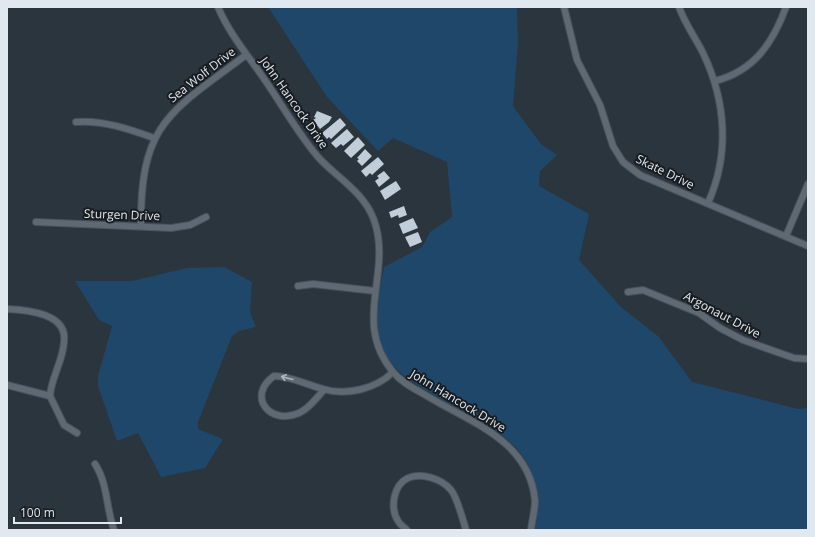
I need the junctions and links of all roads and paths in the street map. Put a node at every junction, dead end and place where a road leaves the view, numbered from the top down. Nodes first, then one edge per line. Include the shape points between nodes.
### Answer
1 (218, 7) edge
2 (564, 7) edge
3 (679, 7) edge
4 (786, 7) edge
5 (246, 55) junction
6 (715, 82) junction
7 (76, 122) dead end
8 (154, 138) junction
9 (808, 184) edge
10 (708, 203) junction
11 (206, 217) dead end
12 (36, 222) dead end
13 (141, 226) junction
14 (786, 236) junction
15 (808, 246) edge
16 (298, 286) dead end
17 (375, 291) junction
18 (628, 292) dead end
19 (7, 309) edge
20 (808, 359) edge
21 (393, 372) junction
22 (7, 385) edge
23 (324, 390) junction
24 (50, 396) junction
25 (77, 432) dead end
26 (95, 464) dead end
27 (114, 530) edge
28 (407, 530) edge
29 (466, 530) edge
30 (531, 530) edge

1 - 5 street, John Hancock Drive
2 - 10 street, Skate Drive via 577,60 600,105 610,141 619,157 640,175
3 - 6 street
4 - 6 street via 775,34 760,57 735,75
5 - 8 street, Sea Wolf Drive via 182,102 170,114
5 - 17 street, John Hancock Drive via 308,145 352,187 368,208 374,220 380,249
6 - 10 street via 720,107 722,144 717,180
7 - 8 street via 102,122
8 - 13 street, Sea Wolf Drive via 142,181
9 - 14 street
10 - 14 street, Skate Drive
11 - 13 street, Sturgen Drive via 180,228
12 - 13 street, Sturgen Drive
14 - 15 street, Skate Drive
16 - 17 street via 313,284
17 - 21 street, John Hancock Drive via 374,329 381,353
18 - 20 street, Argonaut Drive via 643,290 699,313 743,340 794,358
19 - 24 street via 43,313 61,329 65,341
21 - 23 street via 382,382 357,390
21 - 30 street, John Hancock Drive via 402,381 501,440 519,456 529,474 534,501
22 - 24 street
23 -> 23 street via 282,376 274,376 265,385 262,397 264,407 269,412 279,416 291,416 301,412
24 - 25 street via 64,425
26 - 27 street via 103,476
28 - 29 street via 398,522 393,500 404,481 409,477 419,476 440,481 452,490

